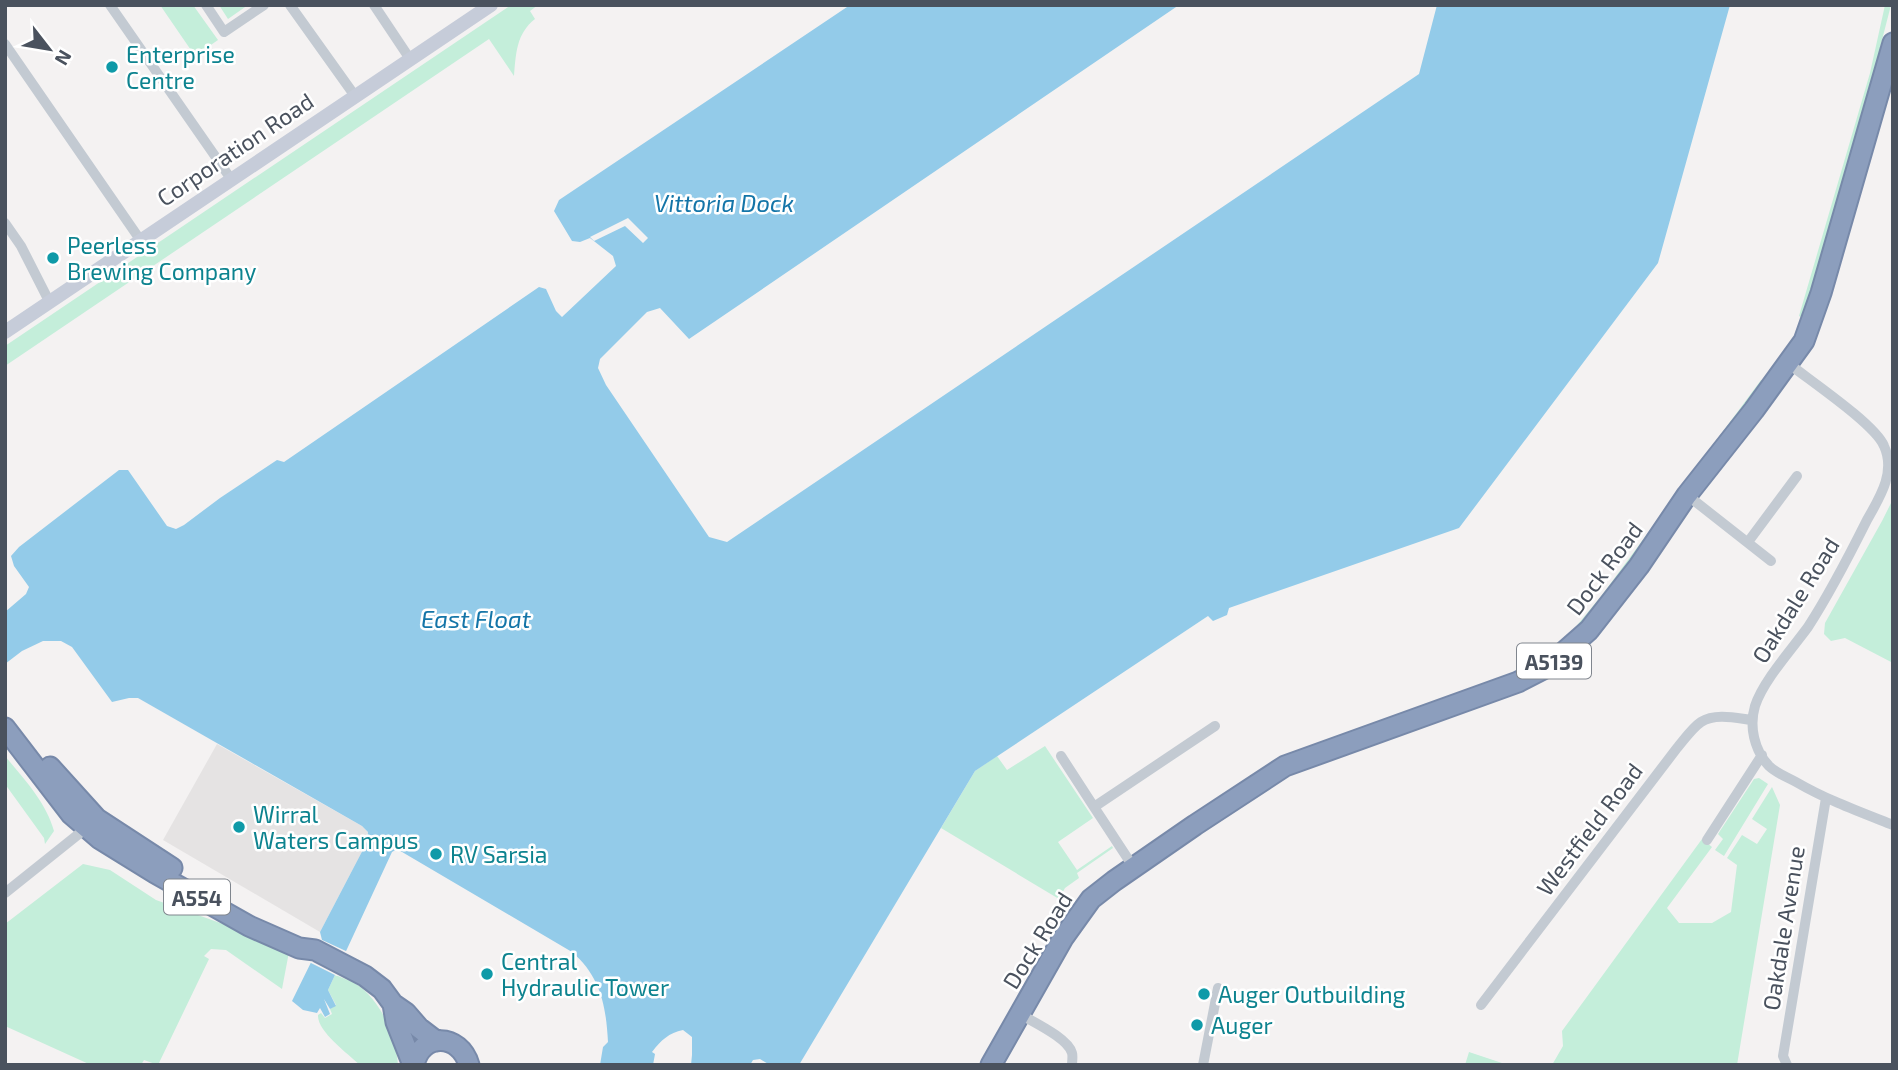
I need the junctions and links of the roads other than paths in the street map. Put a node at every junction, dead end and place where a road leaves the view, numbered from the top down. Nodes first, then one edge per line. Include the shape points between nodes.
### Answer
1 (110, 5) edge
2 (206, 5) edge
3 (264, 5) edge
4 (290, 5) edge
5 (374, 5) edge
6 (491, 5) edge
7 (1893, 43) edge
8 (5, 44) edge
9 (410, 60) junction
10 (355, 96) junction
11 (231, 179) junction
12 (5, 223) edge
13 (141, 241) junction
14 (50, 303) junction
15 (5, 332) edge
16 (1788, 363) junction
17 (1797, 476) dead end
18 (1687, 495) junction
19 (1748, 542) junction
20 (1771, 561) dead end
21 (5, 712) edge
22 (1752, 720) junction
23 (1215, 726) dead end
24 (5, 728) edge
25 (1762, 755) junction
26 (1061, 756) dead end
27 (1826, 799) junction
28 (1094, 807) junction
29 (92, 823) junction
30 (1893, 825) edge
31 (1707, 840) dead end
32 (1134, 868) junction
33 (5, 893) edge
34 (1218, 988) dead end
35 (393, 1004) junction
36 (1481, 1005) dead end
37 (1020, 1014) junction
38 (436, 1041) junction
39 (459, 1047) junction
40 (413, 1065) edge
41 (469, 1065) edge
42 (482, 1065) edge
43 (992, 1065) edge
44 (1072, 1065) edge
45 (1203, 1065) edge
46 (1787, 1065) edge

1 - 11 street
2 - 3 street via 225,32
4 - 10 street
5 - 9 street
6 - 9 main road, Corporation Road
7 - 16 highway, Dock Road / A5139 via 1821,293 1804,341
8 - 13 street
9 - 10 main road, Corporation Road
10 - 11 main road, Corporation Road
11 - 13 main road, Corporation Road
12 - 14 street
13 - 14 main road, Corporation Road
14 - 15 main road, Corporation Road
16 - 18 highway, Dock Road / A5139
16 - 22 street, Oakdale Road via 1878,435 1888,475 1840,572 1766,685
17 - 19 street
18 - 19 street
18 - 32 highway, Dock Road / A5139 via 1590,630 1547,667 1518,682 1286,766
19 - 20 street
21 - 29 highway, A554 via 82,804
22 - 25 street
22 - 36 street, Westfield Road via 1710,718 1700,723
23 - 28 street
24 - 29 highway, A554 via 71,814
25 - 27 street via 1779,773
25 - 31 street
26 - 28 street
27 - 30 street
27 - 46 street, Oakdale Avenue via 1783,1056
28 - 32 street
29 - 33 street
29 - 35 highway, A554 via 100,839 155,873 249,926 341,964 375,983
32 - 37 highway, Dock Road / A5139 via 1091,899
34 - 45 street
35 - 38 highway, A554
35 - 40 highway, A554
37 - 43 highway, Dock Road / A5139
37 - 44 street via 1069,1046
38 - 39 highway, A554
38 - 40 highway, A554 via 420,1050
39 - 41 highway
39 - 42 highway, A554

